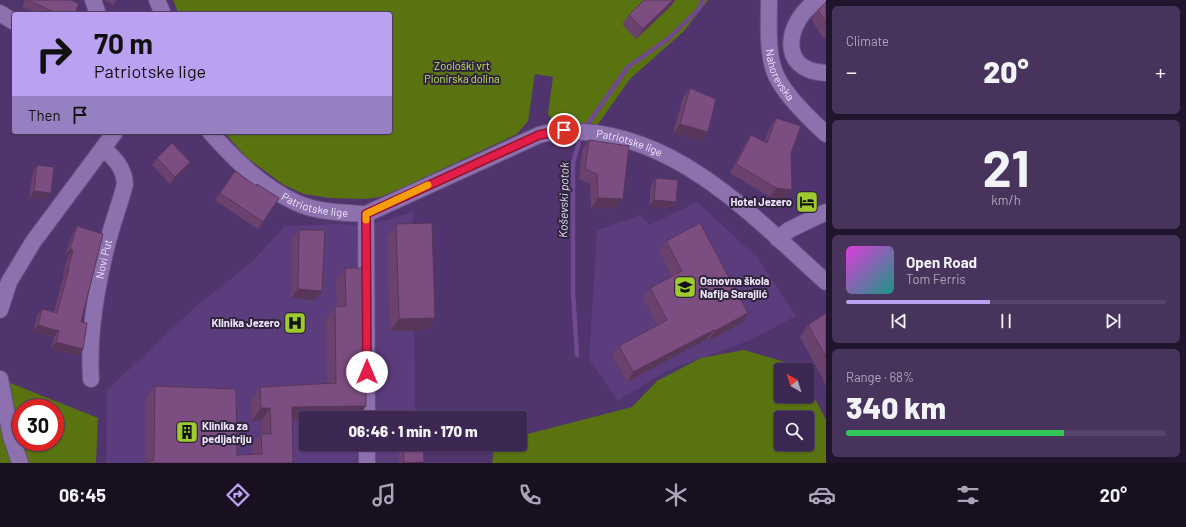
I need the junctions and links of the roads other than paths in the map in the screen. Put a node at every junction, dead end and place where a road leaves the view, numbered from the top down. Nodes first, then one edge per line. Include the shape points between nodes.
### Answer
1 (93, 0) edge
2 (158, 0) edge
3 (769, 0) edge
4 (818, 0) edge
5 (97, 12) edge
6 (162, 12) edge
7 (0, 13) edge
8 (12, 21) edge
9 (826, 73) edge
10 (114, 134) edge
11 (212, 134) edge
12 (826, 134) edge
13 (103, 148) junction
14 (826, 212) edge
15 (366, 214) junction
16 (778, 239) junction
17 (824, 280) edge
18 (0, 310) edge
19 (0, 379) edge
20 (91, 379) dead end
21 (367, 411) edge
22 (367, 451) edge
23 (20, 463) edge
24 (367, 463) edge

1 - 5 street
2 - 6 street
3 - 12 street, Nahorevska via 773,68 779,82
4 - 9 street via 802,15 792,34 790,45 791,53 805,68
7 - 8 street
10 - 13 street
11 - 15 street, Patriotske lige via 250,174 298,203 338,213
13 - 18 street via 20,262 9,282
13 - 20 street, Novi Put via 120,166 125,176 125,184 107,244 95,302 89,352
14 - 16 street
15 - 16 street, Patriotske lige via 539,135 564,130 597,133 625,140 672,158 710,182
15 - 21 street
16 - 17 street, Patriotske lige
19 - 23 street via 11,436
22 - 24 street

